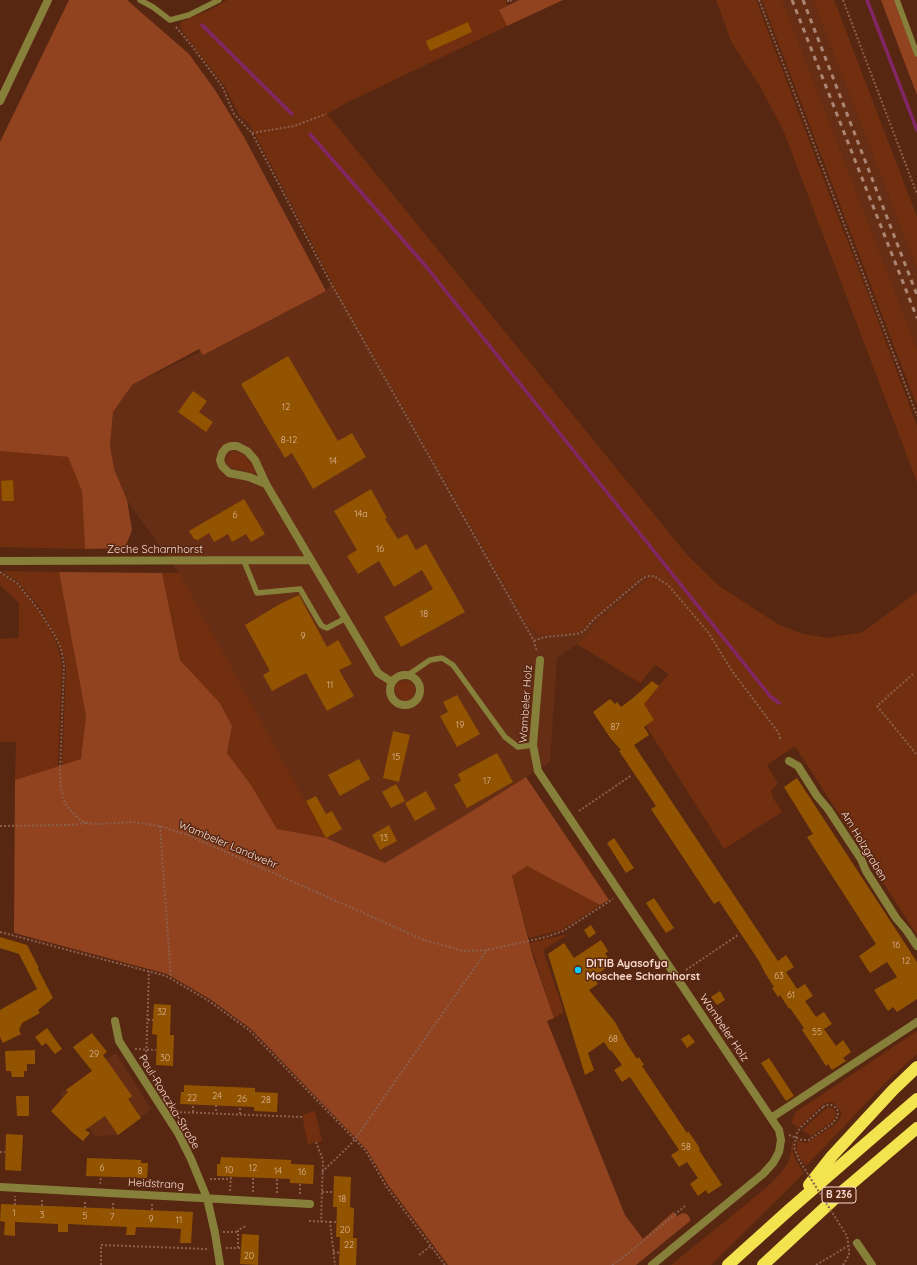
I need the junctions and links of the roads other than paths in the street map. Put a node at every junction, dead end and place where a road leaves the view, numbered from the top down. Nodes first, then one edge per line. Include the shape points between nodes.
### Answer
1 (48, 0) edge
2 (140, 0) edge
3 (219, 0) edge
4 (897, 0) edge
5 (917, 54) edge
6 (0, 101) edge
7 (266, 484) junction
8 (311, 560) junction
9 (0, 561) edge
10 (244, 561) junction
11 (346, 618) junction
12 (540, 660) road end
13 (408, 675) junction
14 (392, 682) junction
15 (533, 745) junction
16 (789, 761) dead end
17 (917, 946) edge
18 (115, 1021) dead end
19 (917, 1022) edge
20 (917, 1067) edge
21 (917, 1099) edge
22 (771, 1118) junction
23 (917, 1128) edge
24 (0, 1187) edge
25 (207, 1198) junction
26 (310, 1204) dead end
27 (789, 1210) junction
28 (857, 1244) road end
29 (220, 1265) edge
30 (652, 1265) edge
31 (728, 1265) edge
32 (763, 1265) edge
33 (872, 1265) edge

1 - 6 street
2 - 3 lane via 170,20 189,15
4 - 5 lane
7 - 7 street via 255,460 247,451 231,446 222,453 222,466 229,473
7 - 8 street
8 - 10 street, Zeche Scharnhorst
8 - 11 street
9 - 10 street, Zeche Scharnhorst
10 - 11 lane via 257,593 300,589 324,627 327,628
11 - 14 street via 378,673
12 - 15 street, Wambeler Holz
13 - 14 street via 400,675
13 - 14 street via 417,681 420,691 411,704 404,705 391,698
13 - 15 lane via 430,660 442,658 453,665 505,737 518,747
15 - 22 street, Wambeler Holz via 538,771
16 - 17 street, Am Holzgraben via 798,766 828,809 896,918
18 - 25 street, Paul-Ronczka-Straße via 120,1041 178,1133
19 - 22 street
20 - 27 highway via 832,1156
21 - 27 highway, B 236
22 - 30 street, Wambeler Holz via 779,1130 781,1140 773,1164
23 - 32 highway, B 236 via 844,1190
24 - 25 street, Heidstrang
25 - 26 street, Heidstrang
25 - 29 street, Paul-Ronczka-Straße
27 - 31 highway, B 236
28 - 33 street

